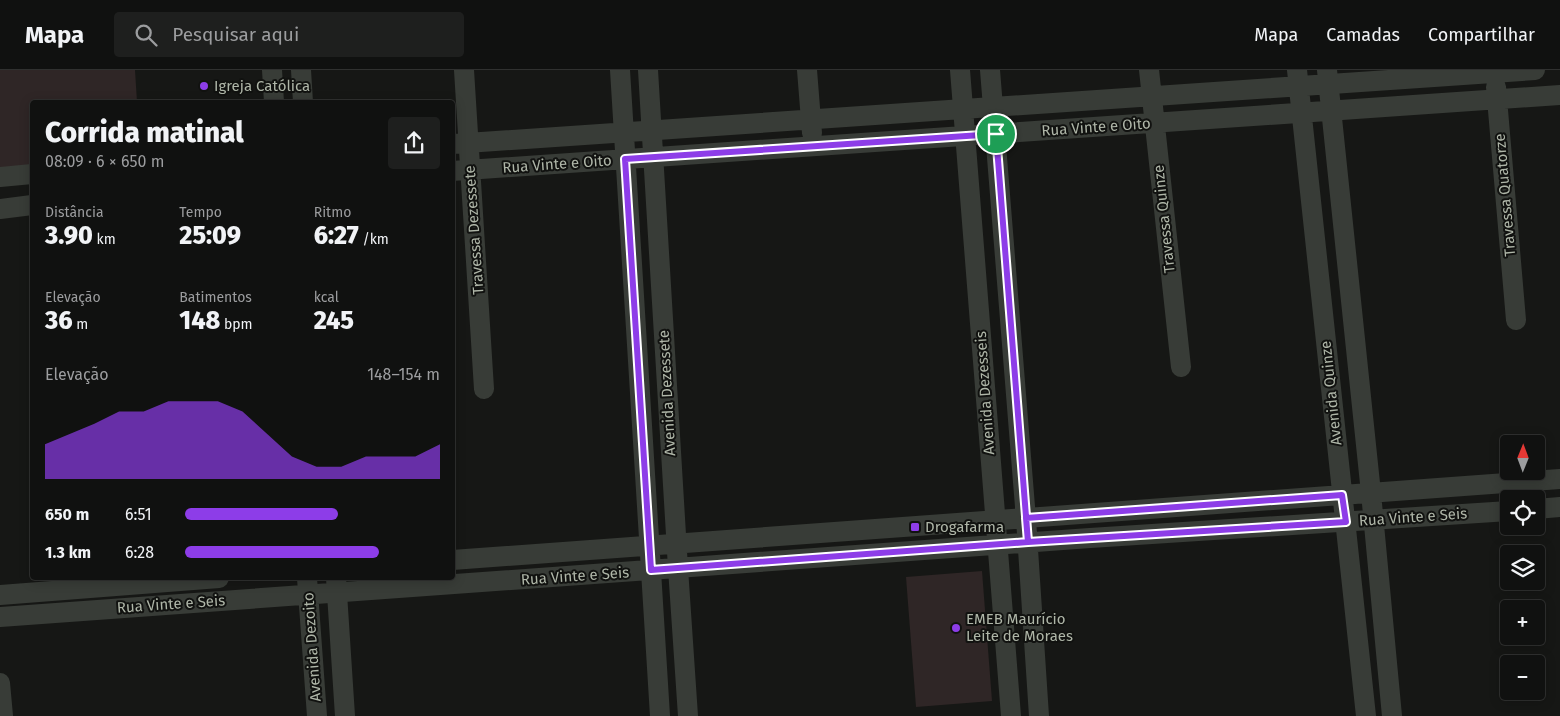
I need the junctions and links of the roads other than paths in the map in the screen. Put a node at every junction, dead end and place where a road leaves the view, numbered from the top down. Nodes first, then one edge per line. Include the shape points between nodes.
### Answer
1 (272, 70) edge
2 (301, 70) edge
3 (464, 70) edge
4 (620, 70) edge
5 (648, 70) edge
6 (807, 70) edge
7 (960, 70) edge
8 (990, 70) edge
9 (1149, 70) edge
10 (1535, 70) edge
11 (1494, 71) edge
12 (1328, 77) edge
13 (1298, 78) edge
14 (1560, 95) edge
15 (1152, 97) junction
16 (1497, 99) junction
17 (274, 100) edge
18 (303, 100) edge
19 (994, 108) junction
20 (963, 110) junction
21 (1331, 111) junction
22 (1301, 113) junction
23 (811, 120) junction
24 (1154, 123) junction
25 (652, 131) junction
26 (623, 133) junction
27 (996, 134) junction
28 (965, 136) junction
29 (461, 144) edge
30 (813, 147) junction
31 (654, 157) junction
32 (625, 159) junction
33 (462, 170) edge
34 (30, 174) edge
35 (0, 177) edge
36 (30, 205) edge
37 (0, 209) edge
38 (1516, 320) dead end
39 (1181, 367) dead end
40 (484, 389) dead end
41 (1560, 479) edge
42 (1371, 493) junction
43 (1342, 495) junction
44 (1560, 507) edge
45 (1545, 508) edge
46 (1500, 512) edge
47 (1026, 518) junction
48 (1373, 520) junction
49 (996, 521) junction
50 (1346, 522) junction
51 (1028, 542) junction
52 (676, 544) junction
53 (998, 544) junction
54 (650, 546) junction
55 (455, 560) edge
56 (678, 568) junction
57 (651, 570) junction
58 (455, 579) edge
59 (193, 580) edge
60 (441, 580) edge
61 (336, 585) edge
62 (308, 586) edge
63 (0, 595) edge
64 (0, 617) edge
65 (0, 683) edge
66 (3, 716) edge
67 (317, 716) edge
68 (345, 716) edge
69 (660, 716) edge
70 (688, 716) edge
71 (1011, 716) edge
72 (1039, 716) edge
73 (1366, 716) edge
74 (1392, 716) edge

1 - 17 street
2 - 18 street
3 - 29 street, Travessa Dezessete
4 - 26 street, Avenida Dezessete
5 - 25 street, Avenida Dezessete
6 - 23 street
7 - 20 street, Avenida Dezesseis
8 - 19 street, Avenida Dezesseis
9 - 15 street, Travessa Quinze
10 - 11 street, Rua Vinte e Oito
11 - 12 street, Rua Vinte e Oito
11 - 16 street, Travessa Quatorze
12 - 13 street, Rua Vinte e Oito
12 - 21 street, Avenida Quinze
13 - 15 street, Rua Vinte e Oito
13 - 22 street, Avenida Quinze
14 - 16 street, Rua Vinte e Oito
15 - 19 street, Rua Vinte e Oito
15 - 24 street, Travessa Quinze
16 - 21 street, Rua Vinte e Oito
16 - 38 street, Travessa Quatorze
19 - 20 street, Rua Vinte e Oito
19 - 27 street, Avenida Dezesseis
20 - 23 street, Rua Vinte e Oito
20 - 28 street, Avenida Dezesseis
21 - 22 street, Rua Vinte e Oito
21 - 42 street, Avenida Quinze
22 - 24 street, Rua Vinte e Oito
22 - 43 street, Avenida Quinze
23 - 25 street, Rua Vinte e Oito
23 - 30 street
24 - 27 street, Rua Vinte e Oito
24 - 39 street, Travessa Quinze
25 - 26 street, Rua Vinte e Oito
25 - 31 street, Avenida Dezessete
26 - 29 street, Rua Vinte e Oito
26 - 32 street, Avenida Dezessete
27 - 28 street, Rua Vinte e Oito
27 - 47 street, Avenida Dezesseis
28 - 30 street, Rua Vinte e Oito
28 - 49 street, Avenida Dezesseis
29 - 33 street, Travessa Dezessete
30 - 31 street, Rua Vinte e Oito
31 - 32 street, Rua Vinte e Oito
31 - 52 street, Avenida Dezessete
32 - 33 street, Rua Vinte e Oito
32 - 54 street, Avenida Dezessete
33 - 40 street, Travessa Dezessete
34 - 35 street
36 - 37 street
41 - 42 street, Rua Vinte e Seis
42 - 43 street, Rua Vinte e Seis
42 - 48 street, Avenida Quinze
43 - 47 street, Rua Vinte e Seis
43 - 50 street, Avenida Quinze
44 - 45 street
46 - 48 street, Rua Vinte e Seis
47 - 49 street, Rua Vinte e Seis
47 - 51 street, Avenida Dezesseis
48 - 50 street, Rua Vinte e Seis
48 - 74 street, Avenida Quinze
49 - 52 street, Rua Vinte e Seis
49 - 53 street, Avenida Dezesseis
50 - 51 street, Rua Vinte e Seis
50 - 73 street, Avenida Quinze
51 - 53 street, Rua Vinte e Seis
51 - 72 street, Avenida Dezesseis
52 - 54 street, Rua Vinte e Seis
52 - 56 street, Avenida Dezessete
53 - 56 street, Rua Vinte e Seis
53 - 71 street, Avenida Dezesseis
54 - 55 street, Rua Vinte e Seis
54 - 57 street, Avenida Dezessete
56 - 57 street, Rua Vinte e Seis
56 - 70 street, Avenida Dezessete
57 - 58 street, Rua Vinte e Seis
57 - 69 street, Avenida Dezessete
59 - 63 street, Rua Vinte e Seis
60 - 61 street, Rua Vinte e Seis
61 - 62 street, Rua Vinte e Seis
61 - 68 street, Avenida Dezoito
62 - 64 street, Rua Vinte e Seis
62 - 67 street, Avenida Dezoito
65 - 66 street

